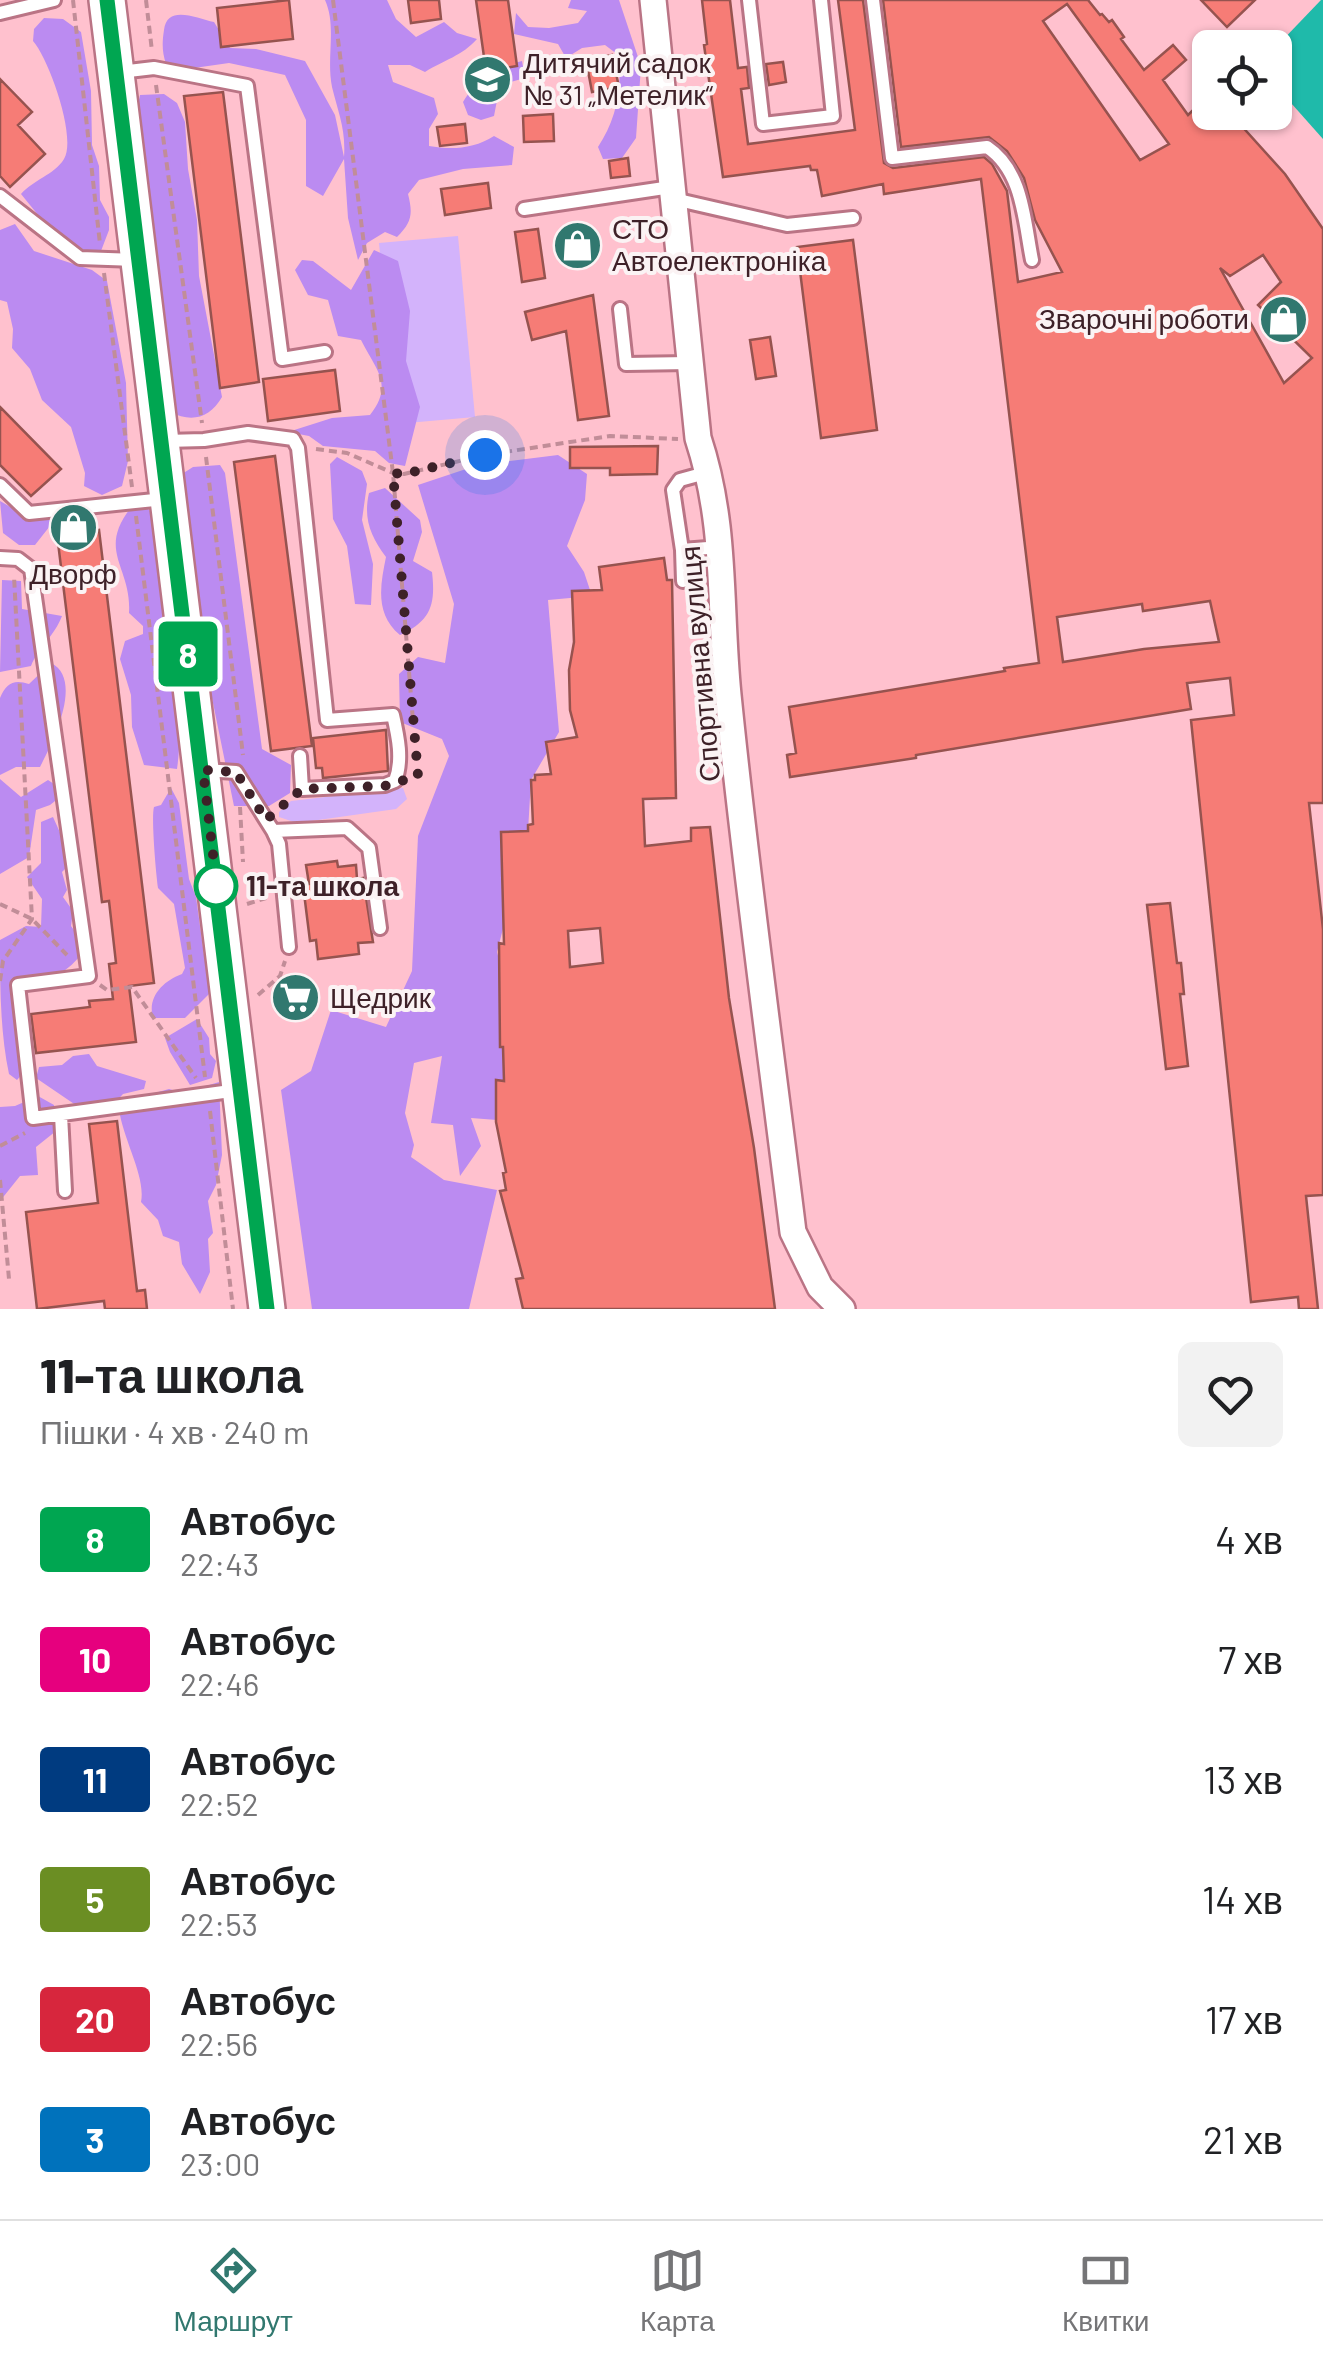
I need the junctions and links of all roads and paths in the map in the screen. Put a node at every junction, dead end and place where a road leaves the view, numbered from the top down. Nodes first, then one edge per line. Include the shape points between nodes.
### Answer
1 (74, 0) edge
2 (107, 0) edge
3 (146, 0) edge
4 (333, 0) edge
5 (653, 0) edge
6 (749, 0) edge
7 (821, 0) edge
8 (874, 0) edge
9 (48, 1) edge
10 (0, 14) edge
11 (154, 68) junction
12 (116, 72) junction
13 (672, 192) junction
14 (0, 196) edge
15 (524, 209) dead end
16 (852, 218) dead end
17 (138, 260) junction
18 (1032, 260) dead end
19 (102, 261) junction
20 (620, 309) dead end
21 (325, 352) dead end
22 (689, 363) junction
23 (698, 438) junction
24 (204, 440) junction
25 (159, 441) junction
26 (298, 448) junction
27 (194, 456) dead end
28 (709, 472) junction
29 (393, 473) junction
30 (0, 486) edge
31 (150, 501) junction
32 (721, 547) junction
33 (682, 550) junction
34 (0, 558) edge
35 (18, 559) junction
36 (684, 581) dead end
37 (414, 728) dead end
38 (300, 756) dead end
39 (203, 770) junction
40 (248, 792) junction
41 (272, 831) junction
42 (243, 864) dead end
43 (246, 893) dead end
44 (0, 904) edge
45 (247, 904) dead end
46 (32, 919) junction
47 (380, 928) dead end
48 (289, 946) joint
49 (89, 976) junction
50 (255, 977) dead end
51 (0, 982) edge
52 (223, 1092) junction
53 (60, 1115) junction
54 (0, 1180) edge
55 (65, 1191) dead end
56 (9, 1279) dead end
57 (233, 1309) edge
58 (266, 1309) edge
59 (842, 1309) edge

1 - 19 path
2 - 12 main road
3 - 11 path
4 - 29 path
5 - 13 street, Спортивна вулиця
6 - 7 lane via 764,124 834,116
8 - 18 lane via 892,158 988,147 1005,158 1016,180
9 - 10 lane
11 - 12 lane
11 - 21 lane via 247,86 282,359
11 - 24 path
12 - 17 main road
13 - 15 lane
13 - 16 lane via 788,225
13 - 22 street, Спортивна вулиця
14 - 19 lane via 80,258
17 - 19 lane
17 - 25 main road
19 - 31 path
20 - 22 lane via 626,364
22 - 23 street, Спортивна вулиця
23 - 28 street, Спортивна вулиця
23 - 29 path via 610,436
24 - 25 lane
24 - 26 lane via 248,434 293,439
25 - 31 main road
26 - 29 path via 347,453
26 - 38 lane via 327,720 393,715 399,770 385,786 302,789
27 - 40 path via 206,456
28 - 32 street, Спортивна вулиця
28 - 33 lane via 680,480 674,490
29 - 37 path
30 - 31 lane via 29,513
31 - 39 main road
31 - 52 path
32 - 33 lane
32 - 59 street, Спортивна вулиця via 728,694 793,1232 820,1287
33 - 36 lane
34 - 35 lane
35 - 46 path via 13,583
35 - 49 lane via 31,569
39 - 40 lane via 236,772
39 - 52 main road
40 - 41 lane
40 - 42 path via 238,810
41 - 47 lane via 346,828 369,848
41 - 48 lane via 279,844
43 - 45 path
44 - 46 path
46 - 49 path
46 - 51 path via 3,961
48 - 50 path via 280,976 258,999
49 - 52 path via 107,990 132,987
49 - 53 lane via 18,985 33,1118
52 - 53 lane
52 - 57 path
52 - 58 main road
53 - 55 lane
54 - 56 path

